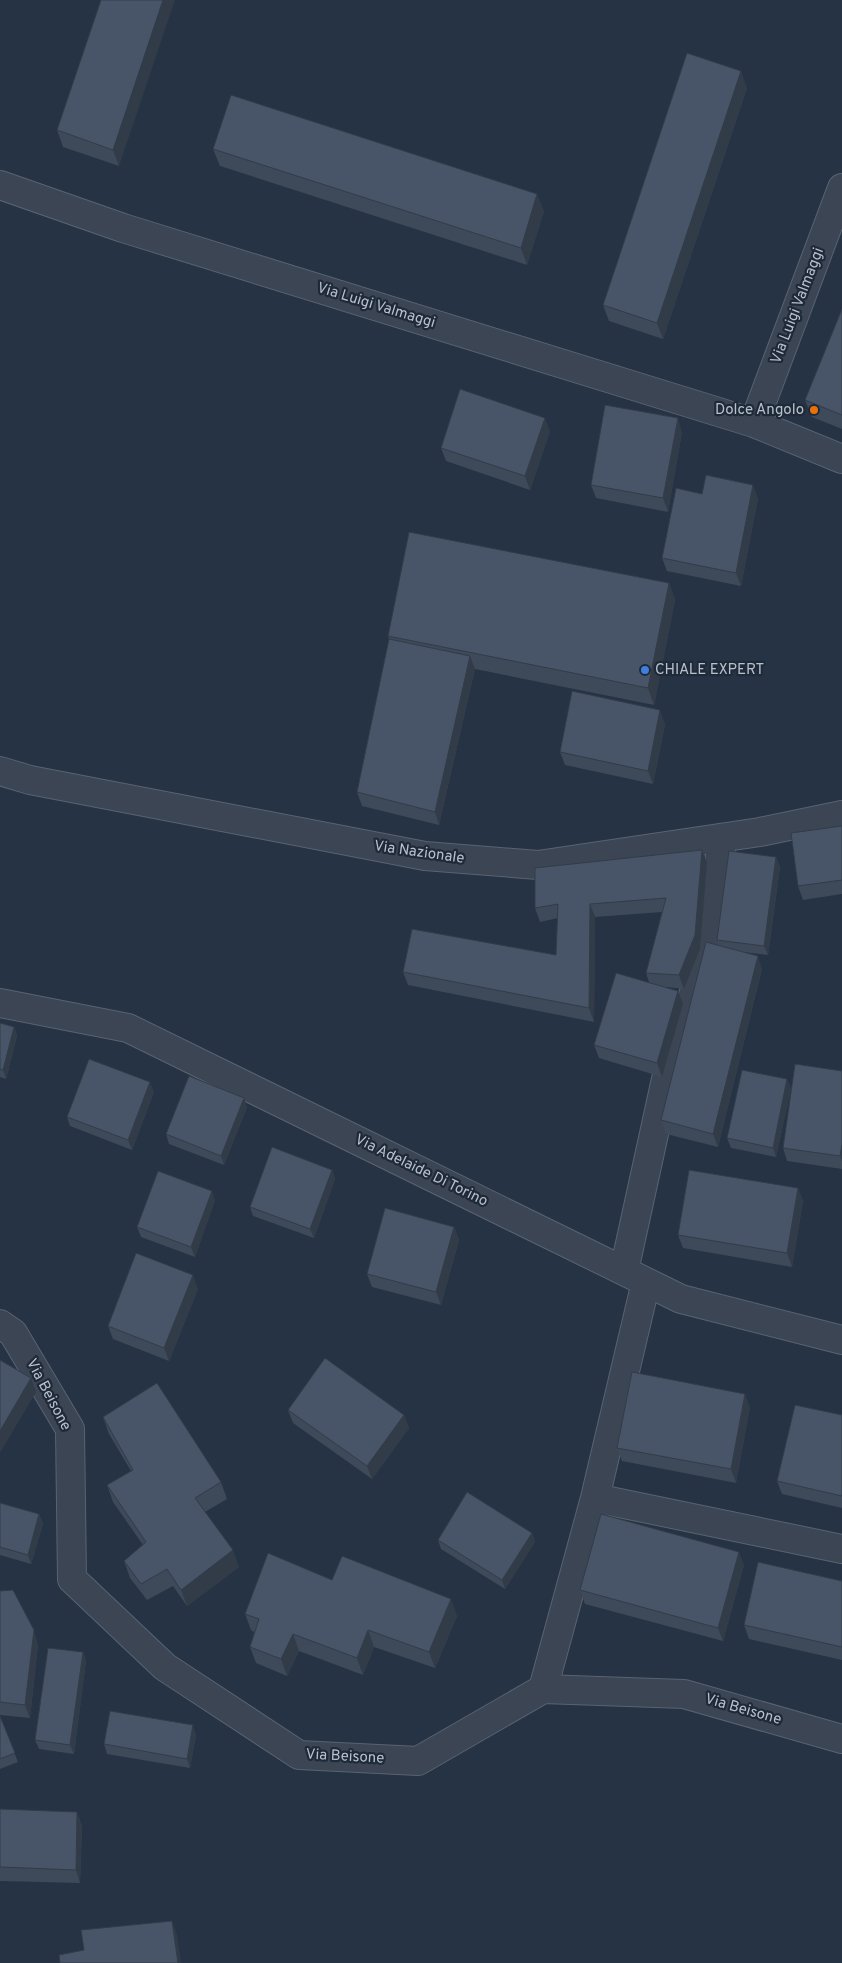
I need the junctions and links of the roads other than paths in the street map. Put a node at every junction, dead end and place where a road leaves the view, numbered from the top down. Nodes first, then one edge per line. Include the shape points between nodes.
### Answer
1 (0, 185) edge
2 (842, 190) edge
3 (754, 422) junction
4 (842, 459) edge
5 (0, 771) edge
6 (842, 816) edge
7 (722, 838) junction
8 (0, 1003) edge
9 (635, 1276) junction
10 (0, 1324) edge
11 (842, 1340) edge
12 (595, 1498) junction
13 (842, 1549) edge
14 (543, 1688) junction
15 (842, 1739) edge

1 - 3 street, Via Luigi Valmaggi via 123,228
2 - 3 street, Via Luigi Valmaggi
3 - 4 street, Via Luigi Valmaggi
5 - 7 street, Via Nazionale via 30,780 425,856 538,865
6 - 7 street, Via Nazionale
7 - 9 street via 703,964 666,1079
8 - 9 street, Via Adelaide Di Torino via 128,1028
9 - 11 street, Via Adelaide Di Torino via 681,1299
9 - 12 street
10 - 14 street, Via Beisone via 13,1333 70,1429 72,1579 165,1667 299,1755 418,1761
12 - 13 street
12 - 14 street
14 - 15 street, Via Beisone via 684,1694

